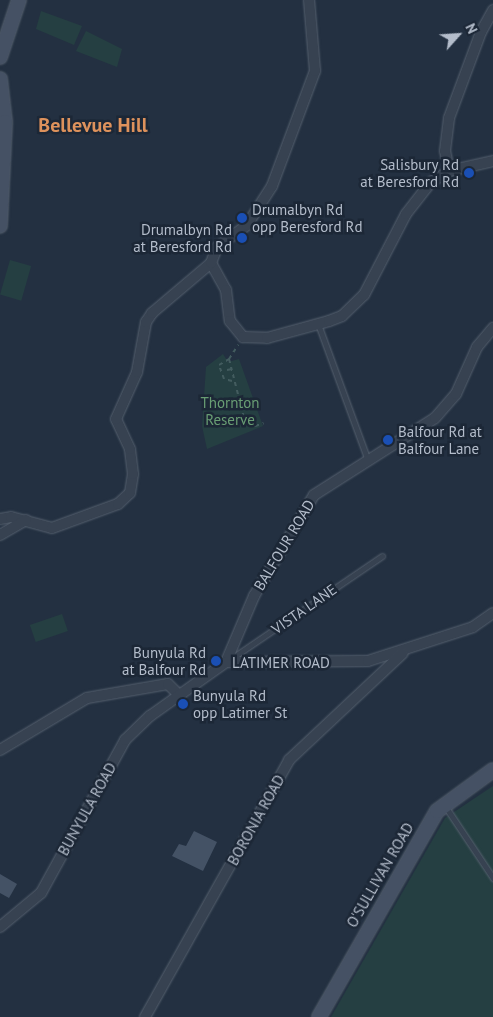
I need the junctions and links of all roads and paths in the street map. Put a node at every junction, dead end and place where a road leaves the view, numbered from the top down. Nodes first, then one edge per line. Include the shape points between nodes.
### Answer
1 (19, 0) edge
2 (310, 0) edge
3 (493, 10) edge
4 (0, 57) edge
5 (0, 79) edge
6 (3, 161) edge
7 (493, 161) edge
8 (449, 171) junction
9 (0, 226) edge
10 (210, 262) junction
11 (318, 324) junction
12 (493, 328) edge
13 (243, 337) junction
14 (229, 359) junction
15 (232, 369) junction
16 (227, 370) dead end
17 (232, 381) junction
18 (264, 423) dead end
19 (368, 461) junction
20 (0, 519) edge
21 (26, 520) junction
22 (0, 535) edge
23 (382, 556) dead end
24 (493, 613) edge
25 (404, 652) junction
26 (226, 662) junction
27 (179, 695) junction
28 (0, 750) edge
29 (493, 770) edge
30 (444, 805) junction
31 (493, 878) edge
32 (0, 927) edge
33 (145, 1017) edge
34 (319, 1017) edge

1 - 4 main road
2 - 10 street via 314,76 272,186 250,220 218,247
3 - 8 street via 480,32 451,109 445,139
5 - 6 main road
6 - 9 main road
7 - 8 street
8 - 11 street via 431,182 414,201 364,295 342,316
10 - 13 street via 226,290 233,328
10 - 21 street via 146,322 137,372 116,419 130,449 133,474 130,493 118,504 52,528
11 - 13 street via 267,338
11 - 19 lane
12 - 19 street, BALFOUR ROAD via 477,347 446,406 435,418
13 - 14 path
14 - 15 path
14 - 17 path via 219,365 224,379
15 - 16 path
15 - 17 path
17 - 18 path via 245,422 255,426
19 - 26 street, BALFOUR ROAD via 310,500 254,596
20 - 21 street
21 - 22 street
23 - 26 lane, VISTA LANE
24 - 25 street, LATIMER ROAD via 473,627
25 - 26 street, LATIMER ROAD via 368,661
25 - 33 street, BORONIA ROAD via 290,760
26 - 27 street, LATIMER ROAD
27 - 28 street via 168,684 88,698
27 - 32 street, BUNYULA ROAD via 125,740 41,894
29 - 30 main road, O'SULLIVAN ROAD
30 - 31 lane
30 - 34 main road, O'SULLIVAN ROAD via 421,834

